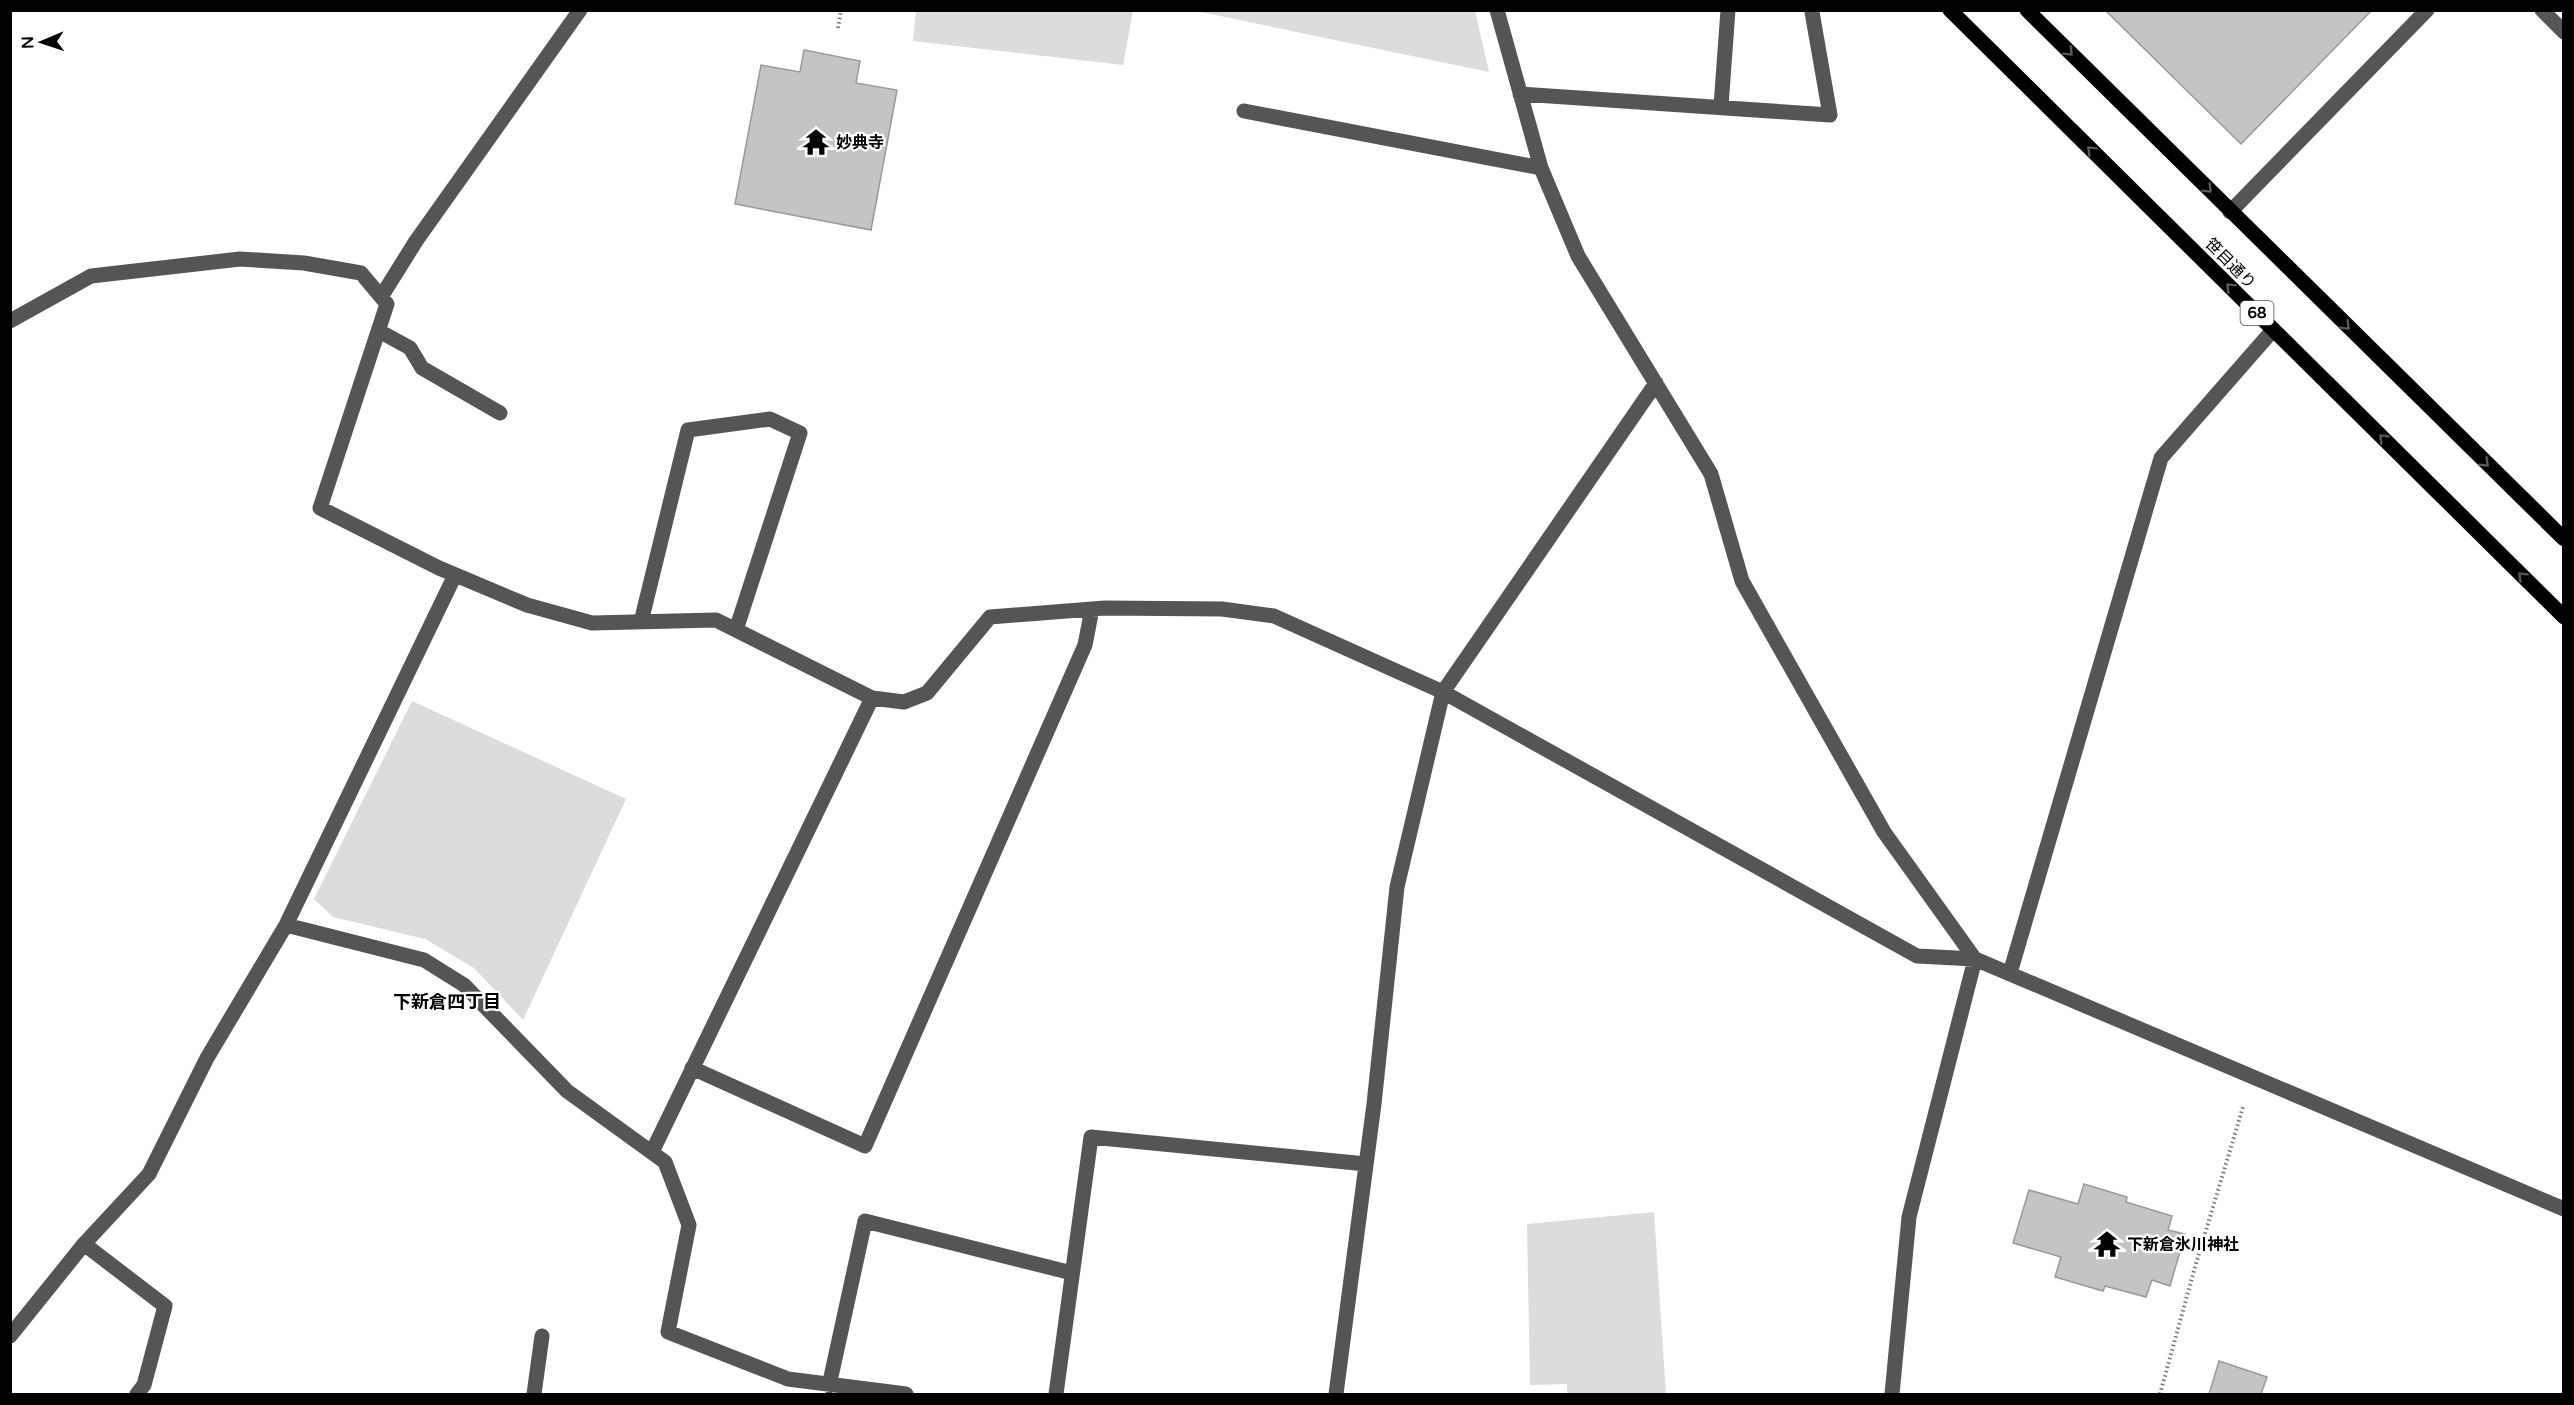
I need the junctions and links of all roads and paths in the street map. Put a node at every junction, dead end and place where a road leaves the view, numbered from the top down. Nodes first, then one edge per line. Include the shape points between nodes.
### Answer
1 (580, 10) edge
2 (842, 10) edge
3 (1497, 10) edge
4 (1728, 10) edge
5 (1950, 10) edge
6 (2027, 10) edge
7 (2427, 10) edge
8 (2542, 10) edge
9 (1812, 12) dead end
10 (838, 28) dead end
11 (2564, 32) edge
12 (1520, 94) junction
13 (1721, 106) junction
14 (1244, 111) dead end
15 (1541, 168) junction
16 (2230, 212) junction
17 (381, 297) junction
18 (10, 321) edge
19 (2273, 330) junction
20 (379, 331) junction
21 (1656, 383) junction
22 (500, 413) dead end
23 (2564, 539) edge
24 (455, 575) junction
25 (1092, 609) junction
26 (2564, 617) edge
27 (641, 622) junction
28 (736, 630) junction
29 (1443, 692) junction
30 (872, 698) junction
31 (286, 925) junction
32 (1975, 958) junction
33 (2010, 973) junction
34 (692, 1068) junction
35 (2253, 1077) junction
36 (652, 1152) junction
37 (1366, 1164) junction
38 (2564, 1209) edge
39 (84, 1244) junction
40 (1072, 1273) junction
41 (10, 1336) edge
42 (542, 1336) dead end
43 (829, 1386) junction
44 (137, 1395) edge
45 (534, 1395) edge
46 (906, 1395) edge
47 (1056, 1395) edge
48 (1336, 1395) edge
49 (1892, 1395) edge
50 (2160, 1395) edge

1 - 17 street via 416,241
2 - 10 path
3 - 12 street
4 - 13 street
19 -> 5 main road, 笹目通り / 68
6 -> 16 main road
7 - 16 street
8 - 11 street
9 - 13 street via 1830,115
12 - 13 street
12 - 15 street
14 - 15 street
15 - 21 street via 1578,256
16 -> 23 main road
17 - 18 street via 361,273 304,263 240,260 91,276
17 - 20 street via 387,304
26 -> 19 main road, 笹目通り / 68
19 - 33 street via 2161,458
20 - 22 street via 410,348 422,368
20 - 24 street via 320,508
21 - 29 street
21 - 32 street via 1711,474 1742,581 1884,832
24 - 27 street via 527,604 592,623
24 - 31 street
25 - 29 street via 1222,609 1275,616
25 - 30 street via 990,617 927,693 904,702
25 - 34 street via 1085,645 865,1146
27 - 28 street via 716,620
27 - 28 street via 688,430 770,419 800,433
28 - 30 street
29 - 32 street via 1917,956
29 - 37 street via 1397,887
30 - 34 street
31 - 36 street via 424,960 464,985 567,1091
31 - 39 street via 207,1058 149,1174
32 - 33 street
32 - 49 street via 1909,1217
33 - 35 street
34 - 36 street
35 - 38 street
35 - 50 path
36 - 43 street via 665,1162 689,1225 668,1332 788,1379
37 - 40 street via 1091,1137
37 - 48 street
39 - 41 street
39 - 44 street via 165,1306 144,1385
40 - 43 street via 865,1221
40 - 47 street
42 - 45 street
43 - 46 street

